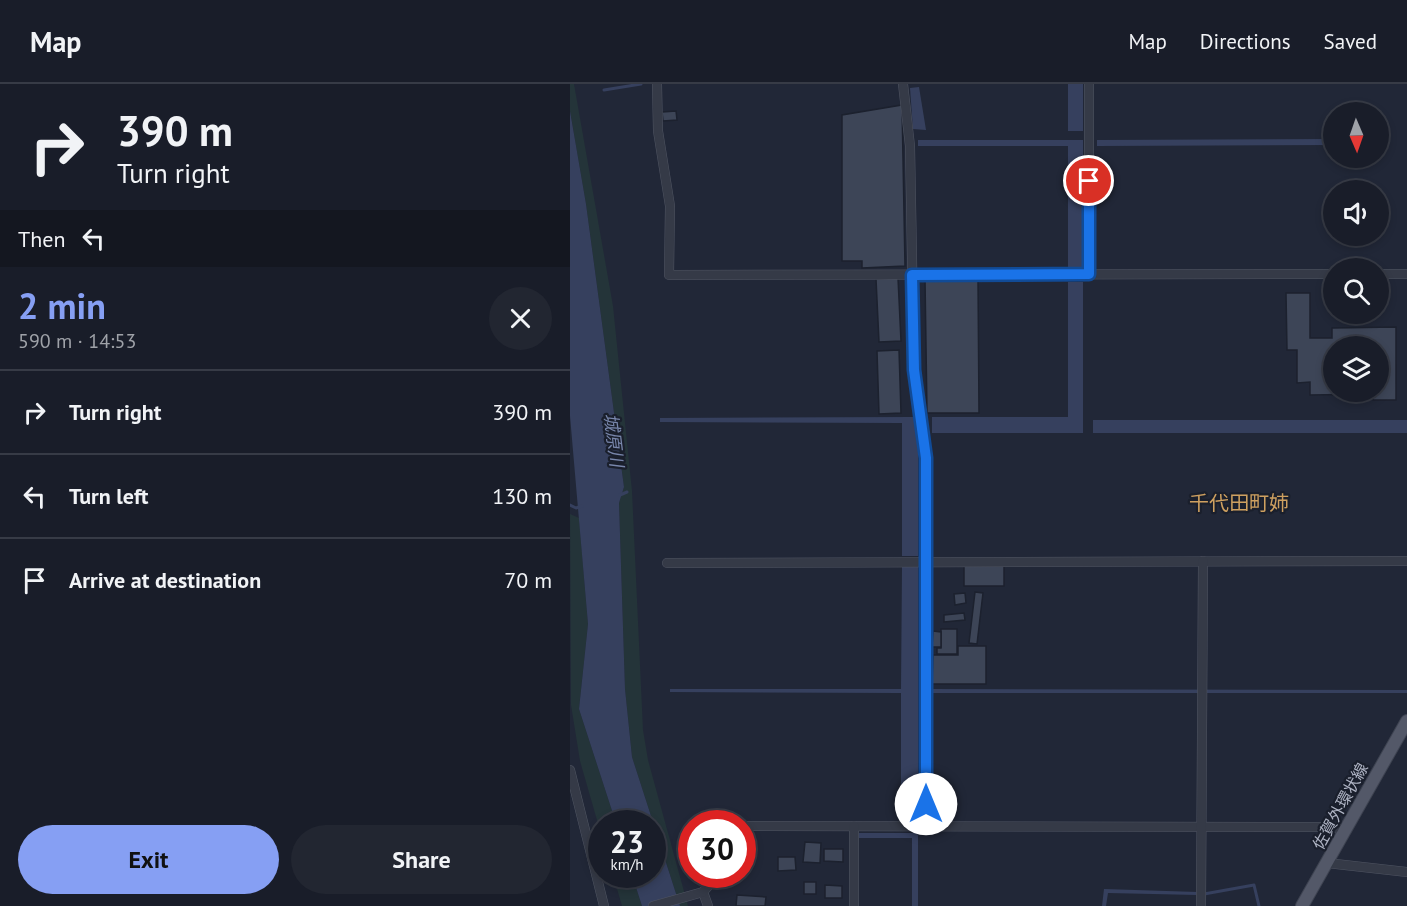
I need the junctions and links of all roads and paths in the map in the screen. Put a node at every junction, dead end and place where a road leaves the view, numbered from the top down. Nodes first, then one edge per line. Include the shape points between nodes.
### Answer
1 (657, 84) edge
2 (903, 84) edge
3 (1089, 84) edge
4 (1089, 274) junction
5 (1323, 274) edge
6 (1389, 274) edge
7 (1407, 274) edge
8 (912, 275) junction
9 (1203, 561) junction
10 (1407, 561) edge
11 (926, 562) junction
12 (667, 563) dead end
13 (1407, 721) edge
14 (570, 770) edge
15 (756, 826) edge
16 (854, 826) junction
17 (926, 826) junction
18 (1203, 827) junction
19 (1345, 829) junction
20 (1327, 863) junction
21 (1407, 872) edge
22 (705, 888) edge
23 (699, 892) junction
24 (604, 906) edge
25 (653, 906) edge
26 (708, 906) edge
27 (854, 906) edge
28 (1201, 906) edge
29 (1302, 906) edge

1 - 8 street via 658,131 670,206 669,275
2 - 8 street via 910,146
3 - 4 street
4 - 5 street
4 - 8 street
6 - 7 street
8 - 11 street via 914,370 926,458
9 - 10 street
9 - 11 street
9 - 18 street
11 - 12 street
11 - 17 street
13 - 19 main road, 佐賀外環状線
14 - 24 street
15 - 16 street
16 - 17 street
16 - 27 street
17 - 18 street
18 - 19 street
18 - 28 street
19 - 20 main road, 佐賀外環状線
20 - 21 street
20 - 29 main road, 佐賀外環状線
22 - 23 street
23 - 25 street
23 - 26 street

